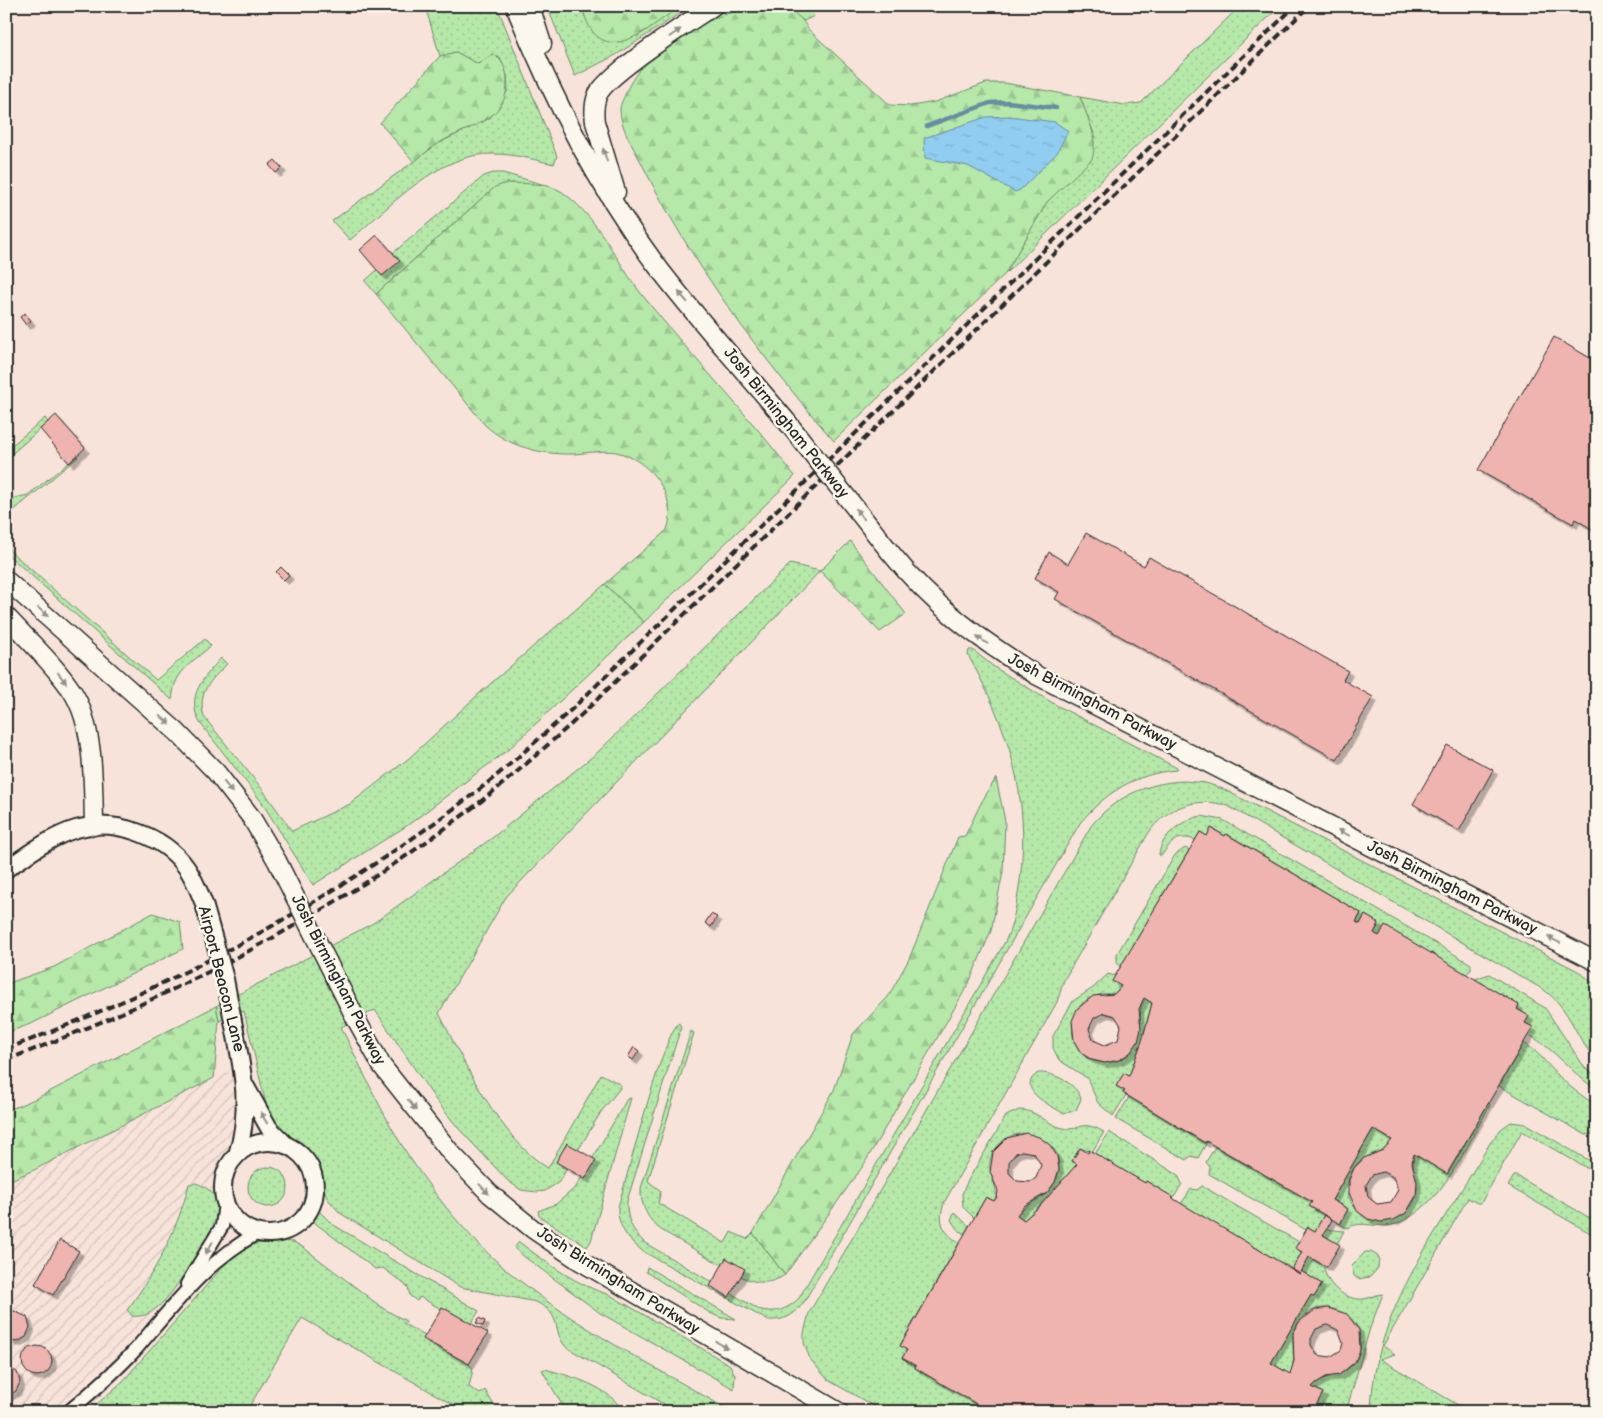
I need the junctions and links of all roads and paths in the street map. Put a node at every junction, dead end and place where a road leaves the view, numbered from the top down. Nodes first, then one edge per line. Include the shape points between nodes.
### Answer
1 (515, 6) edge
2 (530, 6) edge
3 (713, 6) edge
4 (562, 108) junction
5 (624, 218) junction
6 (6, 580) edge
7 (6, 616) edge
8 (94, 826) junction
9 (6, 869) edge
10 (1597, 962) edge
11 (246, 1087) junction
12 (286, 1145) junction
13 (237, 1155) junction
14 (225, 1204) junction
15 (258, 1233) junction
16 (178, 1299) junction
17 (68, 1412) edge
18 (839, 1412) edge

1 - 4 main road, Josh Birmingham Parkway
2 - 4 main road, Josh Birmingham Parkway
5 -> 3 main road via 595,122 597,96 610,79
4 - 5 main road, Josh Birmingham Parkway
10 -> 5 main road, Josh Birmingham Parkway, bridge via 1036,675 961,625 927,594 890,552 654,262
6 -> 18 main road, Josh Birmingham Parkway, bridge via 177,732 216,772 251,817 277,861 382,1066 451,1153 490,1194 533,1229 596,1270
7 -> 8 main road via 72,692 83,715 92,780
8 - 9 street, Airport Beacon Lane via 52,839
8 - 11 street, Airport Beacon Lane, bridge via 137,832 170,850 195,881 225,980
12 -> 11 street, Airport Beacon Lane via 269,1128
11 - 13 street, Airport Beacon Lane via 244,1135
12 - 13 street via 260,1142
12 - 15 street via 298,1152 311,1169 315,1188 313,1200 305,1216 292,1228 275,1234
13 - 14 street via 224,1178
14 - 15 street via 238,1222
14 -> 16 street via 222,1226
15 - 16 street via 227,1251
16 - 17 street via 108,1379

